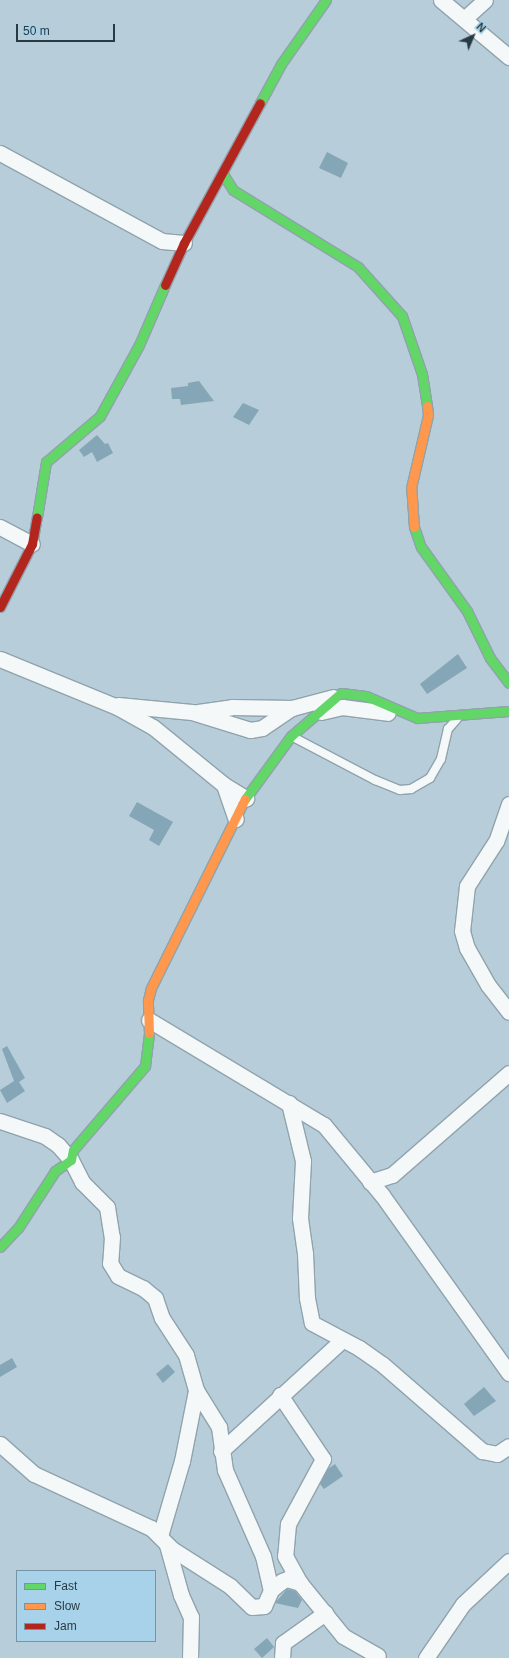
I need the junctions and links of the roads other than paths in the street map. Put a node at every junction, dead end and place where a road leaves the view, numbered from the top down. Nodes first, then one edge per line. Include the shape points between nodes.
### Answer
1 (326, 0) edge
2 (441, 0) edge
3 (484, 0) edge
4 (464, 19) junction
5 (509, 57) edge
6 (0, 153) edge
7 (223, 174) junction
8 (184, 243) junction
9 (0, 528) edge
10 (32, 544) junction
11 (0, 607) edge
12 (0, 659) edge
13 (509, 683) edge
14 (334, 697) junction
15 (111, 704) junction
16 (292, 708) junction
17 (509, 711) edge
18 (192, 712) junction
19 (320, 712) junction
20 (460, 715) junction
21 (417, 718) junction
22 (291, 736) junction
23 (224, 785) junction
24 (246, 798) junction
25 (509, 804) edge
26 (236, 819) junction
27 (509, 1012) edge
28 (149, 1020) junction
29 (509, 1073) edge
30 (289, 1103) junction
31 (0, 1121) edge
32 (71, 1160) junction
33 (370, 1182) junction
34 (0, 1248) edge
35 (342, 1340) junction
36 (509, 1373) edge
37 (196, 1390) junction
38 (280, 1395) junction
39 (0, 1444) edge
40 (509, 1446) edge
41 (221, 1450) junction
42 (163, 1540) junction
43 (264, 1556) junction
44 (509, 1561) edge
45 (293, 1581) junction
46 (271, 1590) junction
47 (325, 1613) junction
48 (378, 1656) dead end
49 (190, 1658) edge
50 (282, 1658) edge
51 (426, 1658) edge

1 - 7 street via 280,64
2 - 4 street
3 - 4 street
4 - 5 street
6 - 8 street via 162,241
7 - 8 street
7 - 13 street via 233,190 358,267 402,316 422,374 428,415 411,488 414,526 421,547 467,611 490,658
8 - 10 street via 139,345 100,416 46,462 40,514
9 - 10 street
10 - 11 street
12 - 15 street
14 - 16 street
14 - 19 street
14 - 21 street via 351,693 366,696
15 - 18 street
15 - 23 street via 153,727
16 - 18 street via 232,707
16 - 18 street via 262,728 250,730
17 - 20 street
19 - 21 street via 342,707
19 - 22 street
20 - 21 street
20 - 22 lane via 448,729 440,759 430,778 411,789 400,790 375,780
22 - 24 street
23 - 24 street
23 - 26 street
24 - 26 street
25 - 27 street via 496,841 467,886 462,931 467,948 488,985
26 - 28 street via 151,988
28 - 30 street
28 - 32 street via 150,1044 145,1066 73,1150
29 - 33 street via 392,1175
30 - 33 street via 324,1125
30 - 35 street via 303,1161 300,1218 307,1298 312,1323
31 - 32 street via 49,1138
32 - 34 street via 55,1171 18,1228
32 - 37 street via 82,1182 107,1207 112,1237 109,1255 113,1270 118,1276 143,1288 155,1298 162,1318 186,1355
33 - 36 street via 448,1285
35 - 38 street
35 - 40 street via 382,1364 482,1451 497,1454
37 - 41 street via 219,1427
37 - 42 street
38 - 41 street
38 - 45 street via 323,1459 288,1524 285,1556
39 - 42 street via 34,1474 151,1528
41 - 43 street via 225,1470 239,1507
42 - 46 street via 230,1586 252,1607 264,1606
42 - 49 street via 191,1617
43 - 45 street
43 - 46 street
44 - 51 street via 463,1604
45 - 46 street
45 - 47 street
47 - 48 street via 351,1643
47 - 50 street via 283,1643

